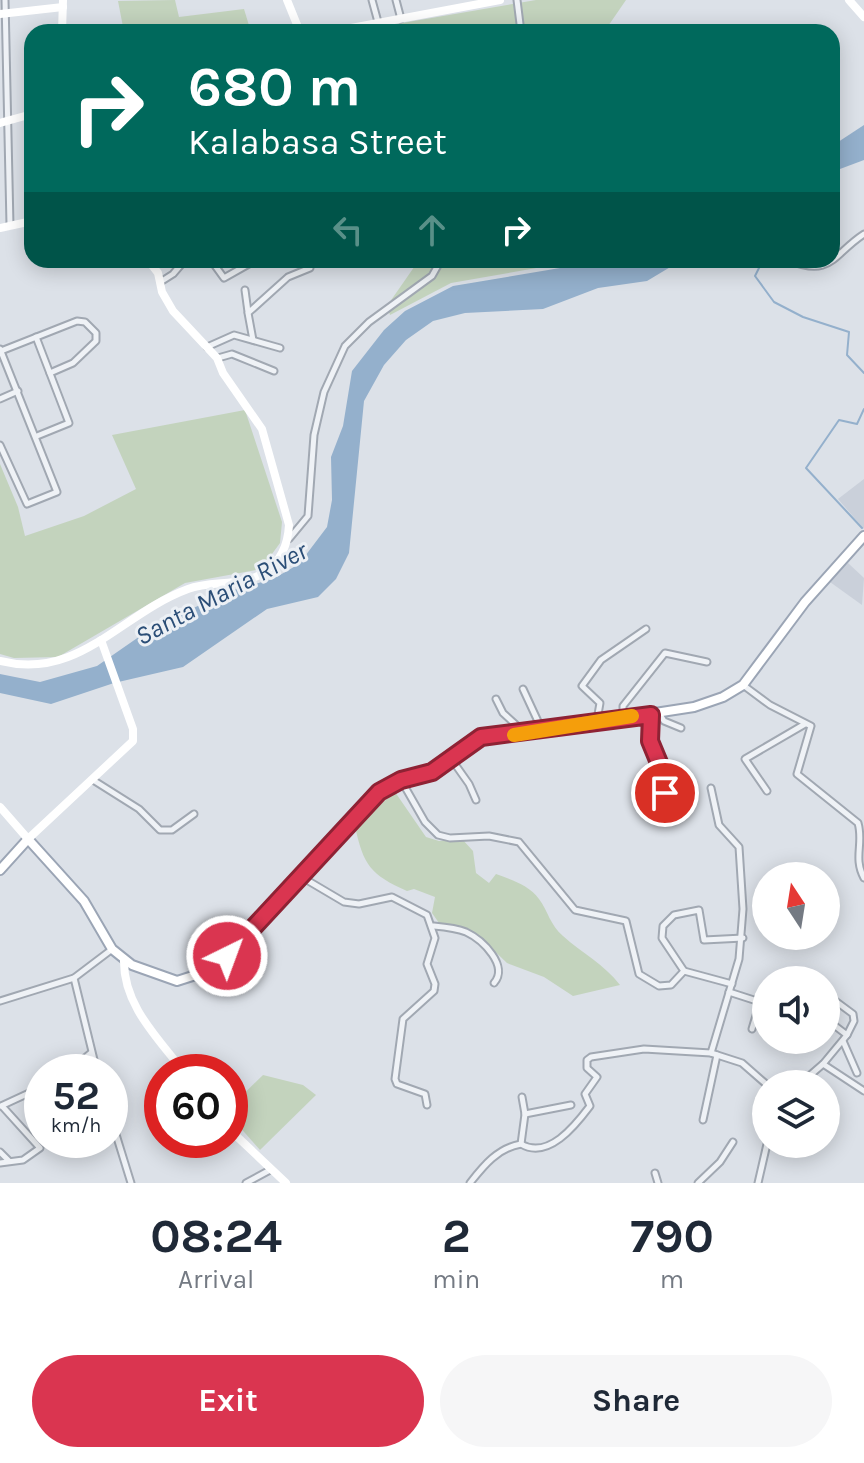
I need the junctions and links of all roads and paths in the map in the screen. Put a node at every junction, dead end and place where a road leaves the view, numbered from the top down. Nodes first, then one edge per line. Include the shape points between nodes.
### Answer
1 (5, 0) edge
2 (287, 0) edge
3 (372, 0) edge
4 (396, 0) edge
5 (500, 0) edge
6 (517, 0) edge
7 (849, 0) edge
8 (63, 4) edge
9 (3, 13) edge
10 (864, 17) edge
11 (401, 20) junction
12 (62, 24) edge
13 (297, 24) edge
14 (379, 24) joint
15 (520, 24) edge
16 (24, 116) edge
17 (4, 122) edge
18 (24, 222) edge
19 (10, 225) junction
20 (0, 228) edge
21 (864, 234) edge
22 (840, 255) edge
23 (153, 268) edge
24 (178, 268) edge
25 (217, 268) edge
26 (242, 268) edge
27 (310, 268) dead end
28 (436, 268) edge
29 (162, 281) junction
30 (245, 290) dead end
31 (248, 313) junction
32 (36, 337) junction
33 (253, 340) junction
34 (206, 347) junction
35 (280, 348) dead end
36 (0, 350) edge
37 (217, 358) junction
38 (274, 371) dead end
39 (50, 373) junction
40 (18, 391) junction
41 (0, 399) edge
42 (37, 436) junction
43 (0, 445) edge
44 (864, 536) edge
45 (288, 540) junction
46 (646, 629) dead end
47 (103, 644) junction
48 (0, 661) edge
49 (707, 662) dead end
50 (743, 685) junction
51 (523, 689) dead end
52 (496, 699) dead end
53 (655, 714) junction
54 (623, 717) junction
55 (597, 720) junction
56 (808, 725) junction
57 (681, 728) dead end
58 (542, 730) junction
59 (525, 733) junction
60 (452, 760) junction
61 (93, 780) junction
62 (401, 780) junction
63 (711, 788) dead end
64 (767, 791) dead end
65 (476, 800) dead end
66 (666, 805) dead end
67 (0, 807) edge
68 (194, 814) dead end
69 (28, 839) junction
70 (0, 870) edge
71 (300, 876) junction
72 (864, 878) edge
73 (433, 926) junction
74 (743, 938) junction
75 (112, 949) junction
76 (124, 960) junction
77 (684, 971) junction
78 (74, 978) junction
79 (494, 983) dead end
80 (732, 984) junction
81 (729, 992) junction
82 (752, 999) edge
83 (1, 1001) edge
84 (840, 1004) edge
85 (840, 1033) edge
86 (845, 1038) junction
87 (91, 1053) edge
88 (171, 1054) edge
89 (714, 1054) junction
90 (823, 1064) junction
91 (816, 1070) edge
92 (752, 1072) edge
93 (857, 1073) dead end
94 (864, 1091) edge
95 (24, 1095) edge
96 (522, 1097) dead end
97 (427, 1105) dead end
98 (571, 1105) dead end
99 (1, 1106) edge
100 (525, 1114) junction
101 (703, 1120) dead end
102 (733, 1142) dead end
103 (521, 1144) junction
104 (248, 1148) edge
105 (0, 1152) edge
106 (123, 1158) edge
107 (764, 1158) edge
108 (9, 1161) junction
109 (0, 1163) edge
110 (270, 1170) junction
111 (655, 1173) dead end
112 (131, 1183) edge
113 (246, 1183) edge
114 (286, 1183) edge
115 (470, 1183) edge
116 (658, 1183) edge
117 (698, 1183) edge
118 (758, 1183) edge

1 - 9 street
2 - 13 street
3 - 14 street
4 - 11 street
5 - 11 street
6 - 15 street
7 - 10 street
8 - 9 street
8 - 12 street
9 - 17 street
11 - 14 street
16 - 17 street
17 - 19 street
18 - 19 street
19 - 20 street
21 - 22 street
23 - 29 street
24 - 29 street
25 - 26 street via 224,278
27 - 31 street via 288,277
28 - 45 street via 345,346 324,392 314,435 308,516
29 - 34 street via 173,311
30 - 31 street
31 - 33 street
32 - 36 street
32 - 39 street
32 - 39 street via 77,321 98,336 84,354
33 - 34 street via 229,335
33 - 35 street
34 - 37 street
36 - 40 street
37 - 38 street via 232,354
37 - 45 street via 262,429 289,525
39 - 42 street via 69,423
40 - 41 street
40 - 42 street
42 - 43 street via 57,489 30,504 23,500
44 - 50 street via 805,602
45 - 47 street via 276,562 255,577 184,591 146,609
46 - 55 street via 601,660 582,686 600,703
47 - 48 street via 48,665
47 - 61 street via 133,741
49 - 54 street via 665,653 623,706
50 - 53 street via 694,707
50 - 56 street
51 - 58 street
52 - 59 street
53 - 54 street
53 - 57 street
53 - 66 street via 650,741 662,770
54 - 55 street
55 - 58 street
56 - 64 street via 745,759
56 - 72 street via 797,774 858,823 862,835 857,864
58 - 59 street
59 - 60 street via 481,737
60 - 62 street
60 - 65 street
61 - 68 street via 139,809 160,830 172,830
61 - 69 street
62 - 71 street via 369,801
62 - 77 street via 438,835 519,842 575,910 626,921 642,977 666,988
63 - 74 street via 719,825 739,847
67 - 69 street
69 - 70 street
69 - 75 street via 84,901
71 - 73 street via 344,902 384,897 404,901 427,915
71 - 76 street via 227,956 202,973 177,981
73 - 79 street via 467,933 481,943 500,970
73 - 97 street via 427,964 434,991 403,1019 395,1079 425,1094
74 - 77 street via 704,940 699,910 674,915 661,933
74 - 80 street
75 - 76 street
75 - 78 street
76 - 88 street via 132,1002
77 - 80 street
78 - 83 street
78 - 87 street
80 - 81 street
81 - 82 street
81 - 89 street
84 - 86 street via 853,1014
85 - 86 street
86 - 90 street
86 - 93 street
89 - 92 street
89 - 101 street
89 - 103 street via 644,1049 591,1057 587,1068 597,1077 585,1094 590,1106 580,1120 543,1148
90 - 91 street
90 - 94 street
95 - 99 street
96 - 100 street
98 - 100 street
99 - 108 street via 40,1148 23,1160
100 - 103 street
102 - 117 street
103 - 115 street via 487,1161
104 - 110 street
105 - 108 street
106 - 112 street
107 - 118 street
108 - 109 street
110 - 113 street
110 - 114 street
111 - 116 street

